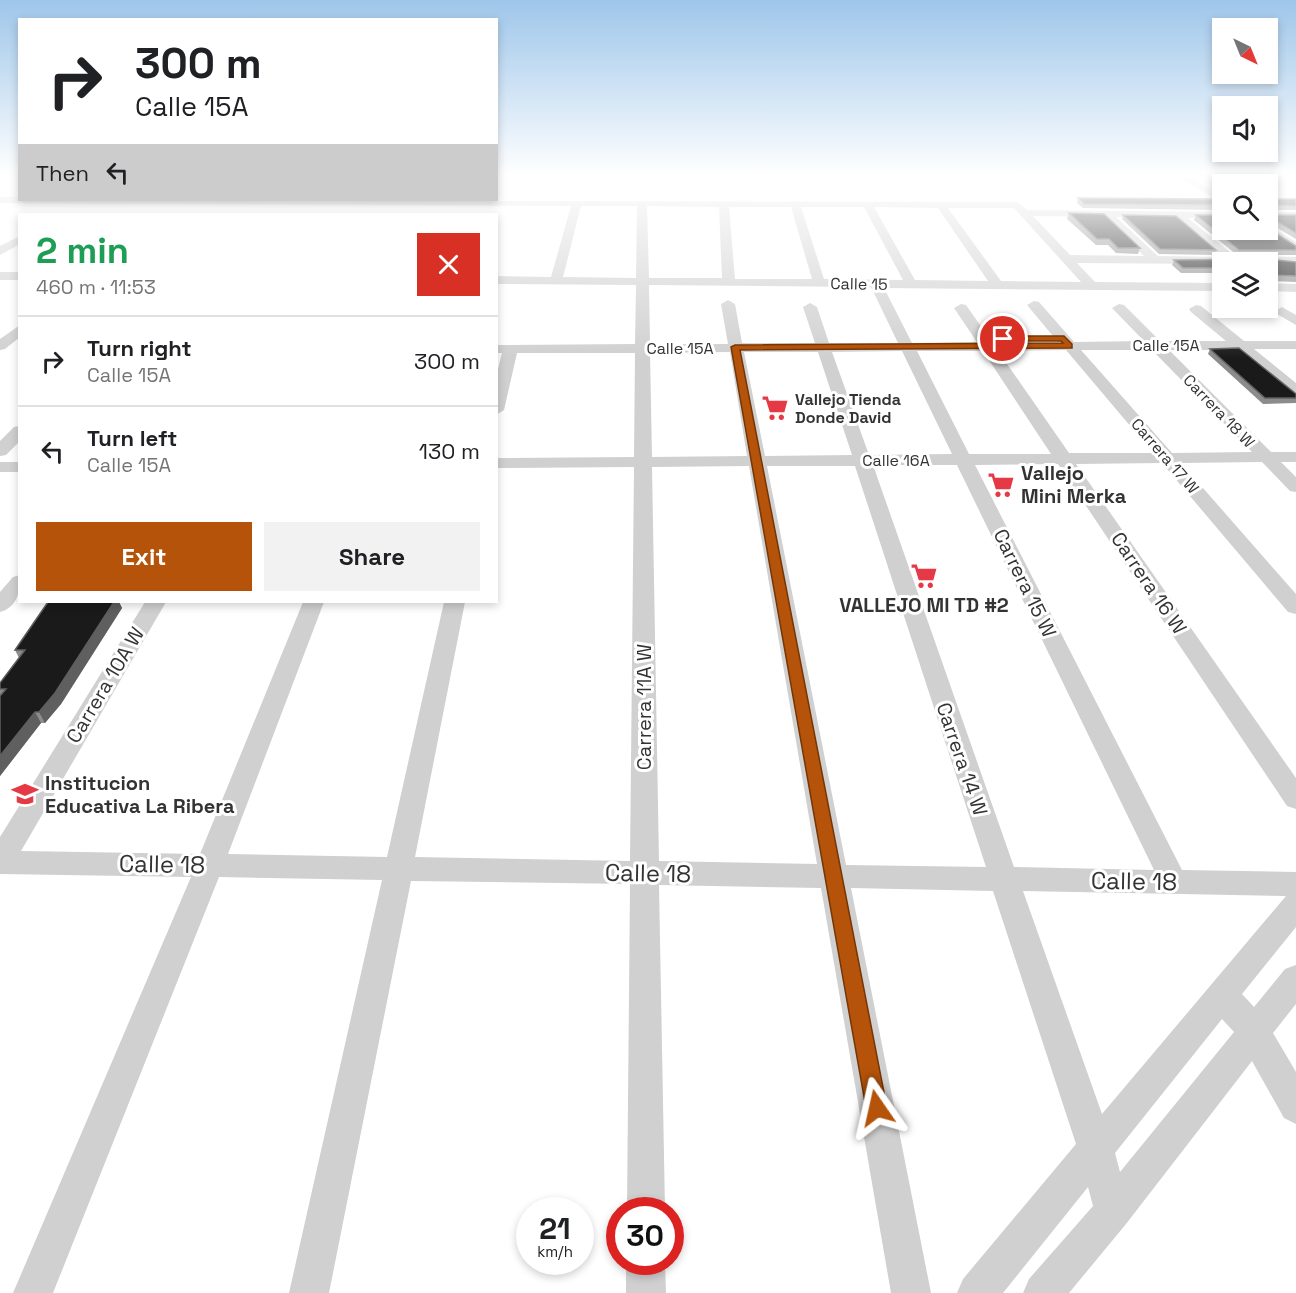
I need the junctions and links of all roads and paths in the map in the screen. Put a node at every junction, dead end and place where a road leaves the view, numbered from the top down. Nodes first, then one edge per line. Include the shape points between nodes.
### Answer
1 (568, 237) edge
2 (642, 237) edge
3 (725, 237) edge
4 (805, 237) edge
5 (885, 237) edge
6 (964, 237) edge
7 (1047, 237) edge
8 (1131, 237) edge
9 (1205, 237) edge
10 (1282, 237) edge
11 (18, 239) edge
12 (1296, 247) edge
13 (0, 251) edge
14 (1223, 252) edge
15 (1066, 259) junction
16 (1154, 259) junction
17 (1212, 260) edge
18 (1278, 261) edge
19 (1296, 261) edge
20 (0, 276) edge
21 (18, 276) edge
22 (498, 280) edge
23 (556, 281) junction
24 (643, 282) junction
25 (819, 283) junction
26 (876, 284) junction
27 (911, 284) junction
28 (997, 285) junction
29 (1092, 286) junction
30 (1212, 287) edge
31 (1278, 287) edge
32 (1296, 288) edge
33 (728, 293) junction
34 (1034, 305) dead end
35 (810, 308) dead end
36 (961, 308) dead end
37 (1119, 308) dead end
38 (1196, 309) dead end
39 (1282, 311) dead end
40 (1296, 321) edge
41 (18, 331) edge
42 (1296, 338) edge
43 (498, 341) edge
44 (1236, 341) junction
45 (1066, 342) junction
46 (1152, 342) junction
47 (18, 343) edge
48 (822, 343) junction
49 (906, 343) junction
50 (985, 343) junction
51 (643, 344) junction
52 (735, 344) junction
53 (533, 345) junction
54 (1296, 345) edge
55 (1, 346) edge
56 (504, 349) edge
57 (18, 350) edge
58 (1296, 391) edge
59 (498, 395) edge
60 (18, 433) edge
61 (0, 451) edge
62 (1265, 457) junction
63 (1296, 457) edge
64 (1167, 458) junction
65 (963, 459) junction
66 (1065, 459) junction
67 (861, 460) junction
68 (757, 461) junction
69 (643, 462) junction
70 (498, 463) edge
71 (0, 467) edge
72 (18, 467) edge
73 (1296, 487) edge
74 (18, 583) edge
75 (154, 603) edge
76 (314, 603) edge
77 (455, 603) edge
78 (0, 605) edge
79 (1296, 607) edge
80 (1296, 799) edge
81 (0, 862) edge
82 (210, 865) junction
83 (400, 868) junction
84 (645, 873) junction
85 (833, 876) junction
86 (1002, 879) junction
87 (1174, 882) junction
88 (1296, 884) edge
89 (1296, 905) edge
90 (1296, 979) edge
91 (1223, 996) junction
92 (1255, 1033) junction
93 (1296, 1107) edge
94 (1095, 1147) junction
95 (646, 1197) edge
96 (1113, 1211) junction
97 (646, 1275) edge
98 (33, 1293) edge
99 (309, 1293) edge
100 (646, 1293) edge
101 (911, 1293) edge
102 (977, 1293) edge
103 (1043, 1293) edge

1 - 23 street
2 - 24 street, Carrera 11A W
3 - 33 street
4 - 25 street
5 - 27 street
6 - 28 street
7 - 15 street
8 - 16 street
9 - 14 street
10 - 12 street
11 - 13 street
15 - 16 street
15 - 29 street
16 - 17 street
18 - 19 street
20 - 21 street
22 - 23 street, Calle 15
23 - 24 street, Calle 15
24 - 33 street, Calle 15
24 - 51 street, Carrera 11A W
25 - 26 street, Calle 15
25 - 33 street, Calle 15
26 - 27 street, Calle 15
26 - 49 street, Carrera 15 W
27 - 28 street, Calle 15
28 - 29 street, Calle 15
29 - 30 street, Calle 15
31 - 32 street
33 - 52 street
34 - 45 street, Carrera 17 W
35 - 48 street, Carrera 14 W
36 - 50 street, Carrera 16 W
37 - 46 street, Carrera 18 W
38 - 44 street
39 - 40 street
41 - 55 street
42 - 44 street, Calle 15A
43 - 53 street, Calle 15A
44 - 46 street, Calle 15A
44 - 54 street, Calle 15A
44 - 58 street
45 - 46 street, Calle 15A
45 - 50 street, Calle 15A
45 - 64 street, Carrera 17 W
46 - 62 street, Carrera 18 W
47 - 55 street
48 - 49 street, Calle 15A
48 - 52 street, Calle 15A
48 - 67 street, Carrera 14 W
49 - 50 street, Calle 15A
49 - 65 street, Carrera 15 W
50 - 66 street, Carrera 16 W
51 - 52 street, Calle 15A
51 - 53 street, Calle 15A
51 - 69 street, Carrera 11A W
52 - 68 street
53 - 56 street, Calle 15A
55 - 57 street
56 - 59 street
60 - 61 street
62 - 63 street, Calle 16A
62 - 64 street, Calle 16A
62 - 73 street, Carrera 18 W
64 - 66 street, Calle 16A
64 - 79 street, Carrera 17 W
65 - 66 street, Calle 16A
65 - 67 street, Calle 16A
65 - 87 street, Carrera 15 W
66 - 80 street, Carrera 16 W
67 - 68 street, Calle 16A
67 - 86 street, Carrera 14 W
68 - 69 street, Calle 16A
68 - 85 street
69 - 70 street, Calle 16A
69 - 84 street, Carrera 11A W
71 - 72 street
74 - 78 street
75 - 81 street, Carrera 10A W
76 - 82 street
77 - 83 street
81 - 82 street, Calle 18
82 - 83 street, Calle 18
82 - 98 street
83 - 84 street, Calle 18
83 - 99 street
84 - 85 street, Calle 18
84 - 95 street, Carrera 11A W
85 - 86 street, Calle 18
85 - 101 street
86 - 87 street, Calle 18
86 - 94 street, Carrera 14 W
87 - 88 street, Calle 18
89 - 91 street
90 - 92 street
91 - 92 street
91 - 94 street
92 - 93 street
92 - 96 street
94 - 96 street, Carrera 14 W
94 - 102 street
96 - 103 street
97 - 100 street

